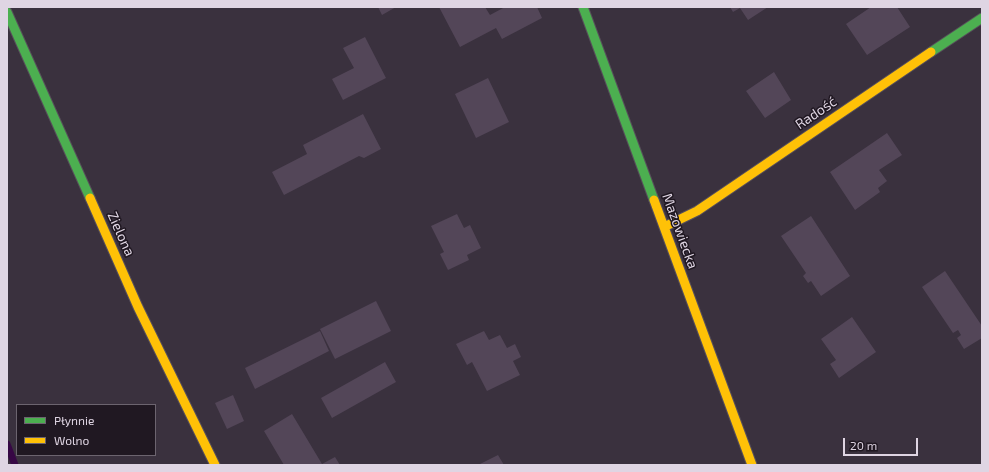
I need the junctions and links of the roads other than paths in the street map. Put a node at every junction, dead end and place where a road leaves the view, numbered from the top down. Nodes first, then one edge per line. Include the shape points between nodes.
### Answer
1 (582, 7) edge
2 (7, 12) edge
3 (982, 18) edge
4 (664, 227) junction
5 (215, 465) edge
6 (752, 465) edge

1 - 4 street, Mazowiecka
2 - 5 street, Zielona via 138,307
3 - 4 street, Radość via 697,211
4 - 6 street, Mazowiecka

